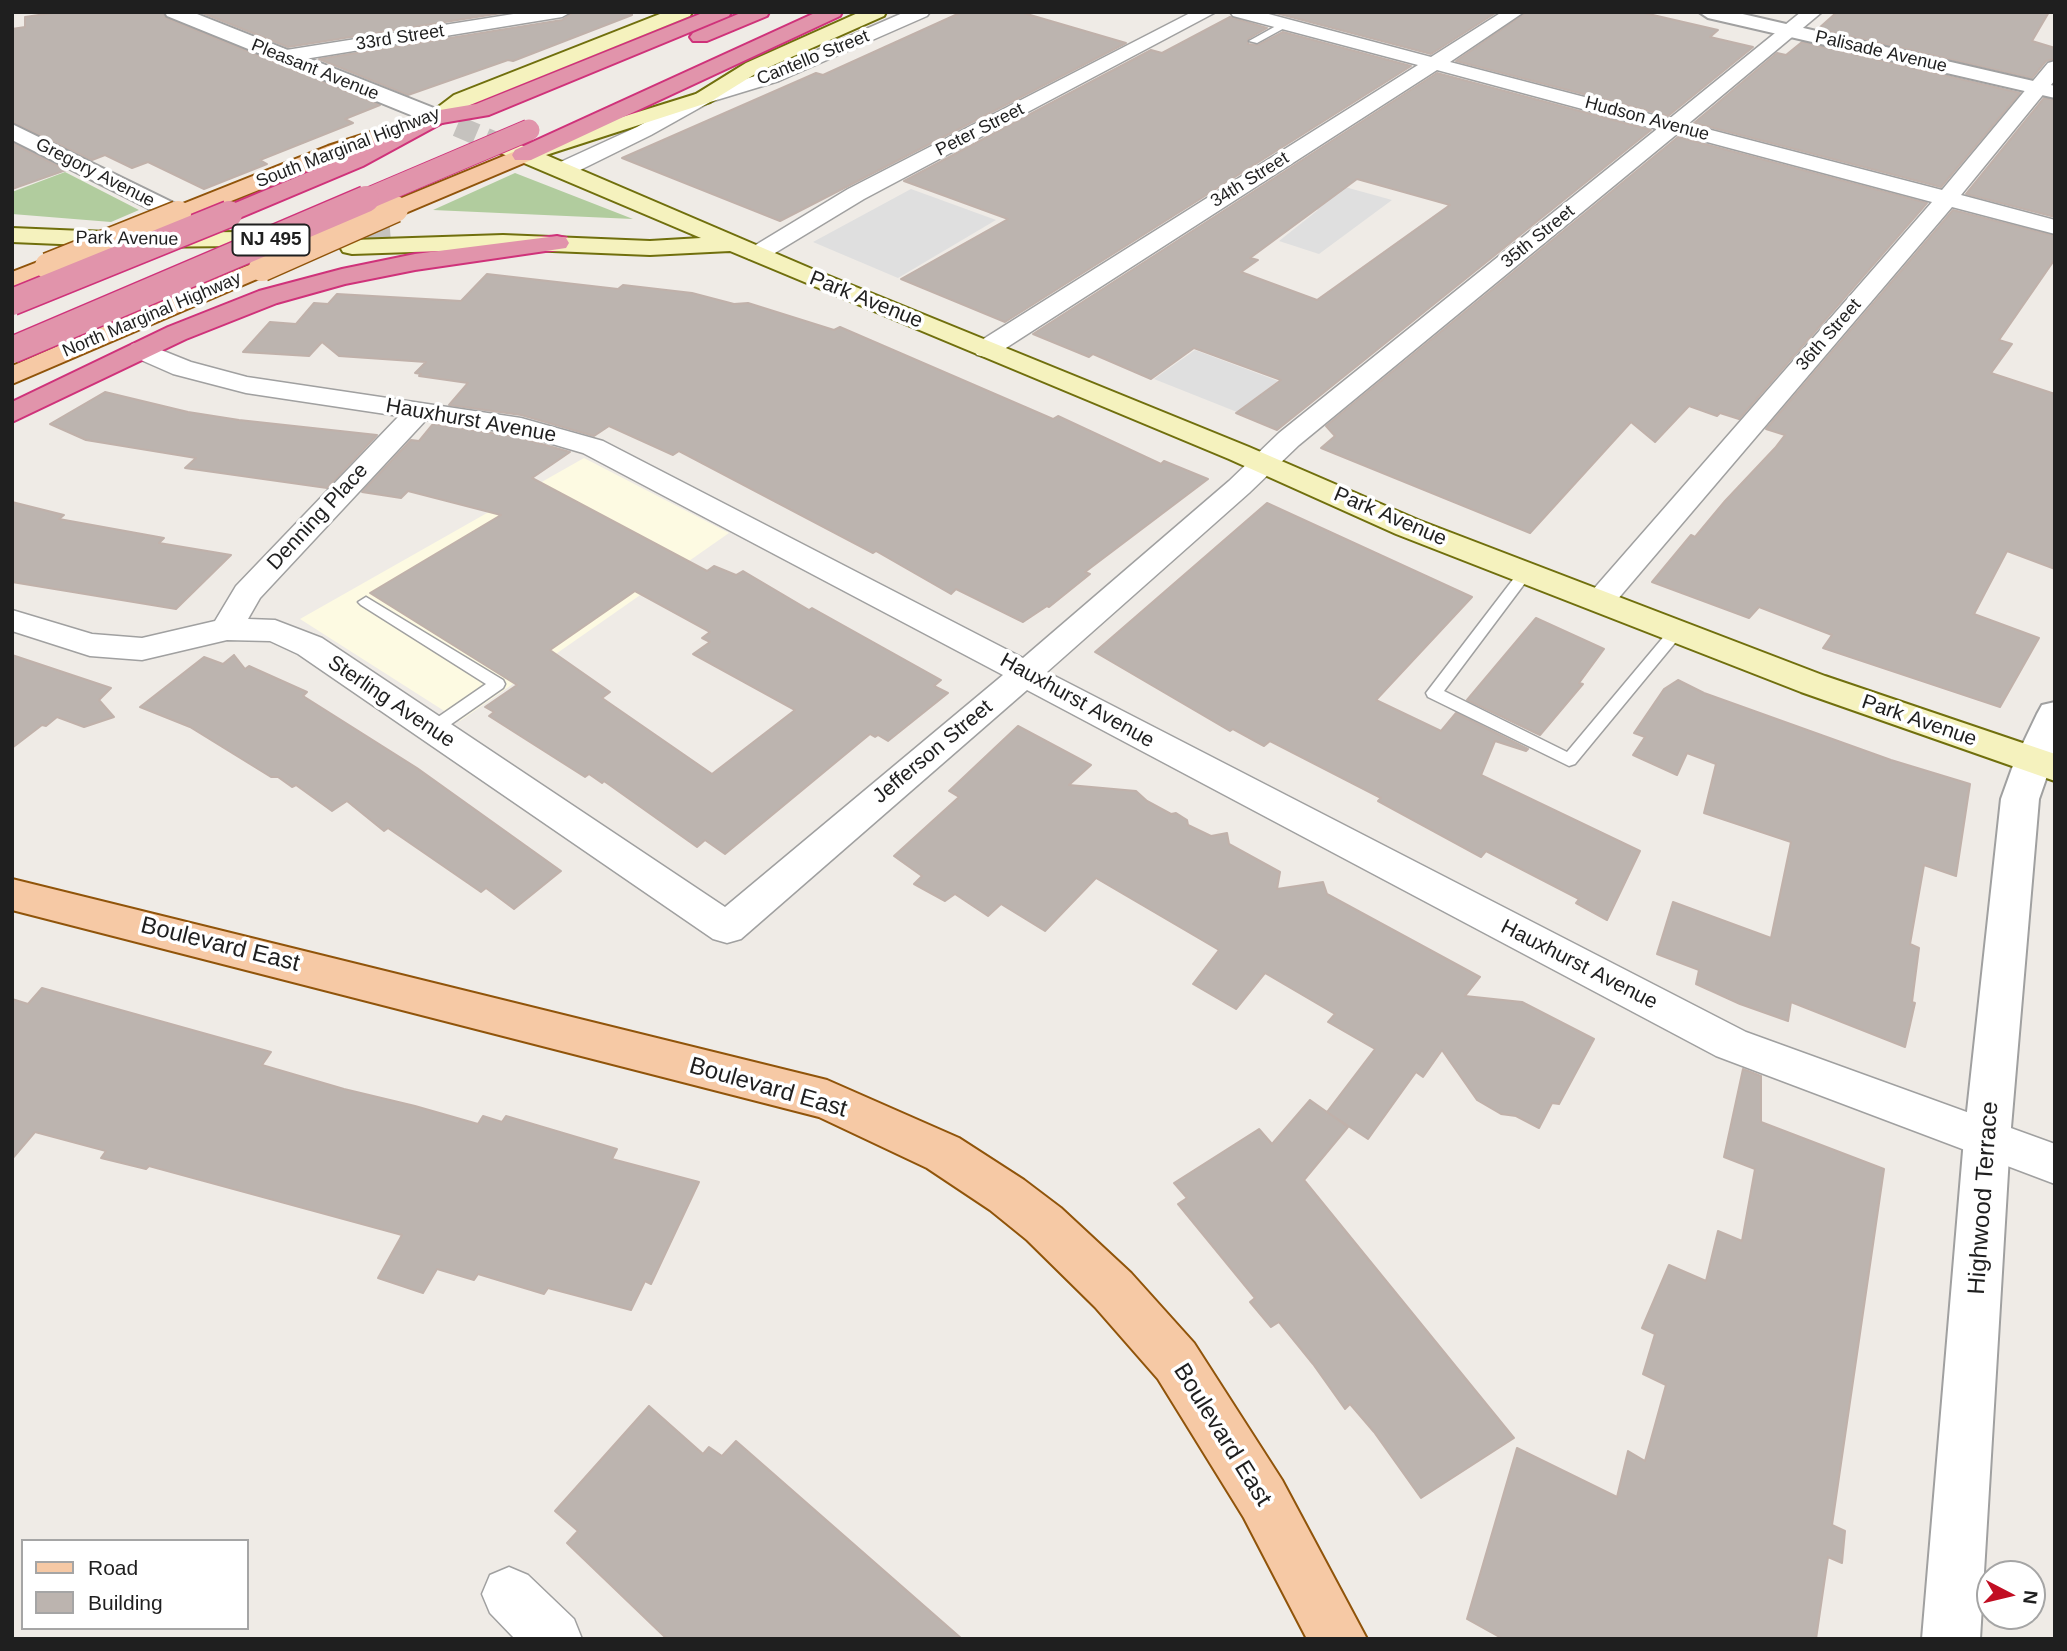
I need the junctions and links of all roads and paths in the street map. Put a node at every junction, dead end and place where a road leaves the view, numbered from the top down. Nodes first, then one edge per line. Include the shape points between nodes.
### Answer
1 (174, 12) edge
2 (562, 12) edge
3 (683, 12) edge
4 (722, 12) edge
5 (760, 12) edge
6 (805, 12) edge
7 (833, 12) edge
8 (877, 12) edge
9 (921, 12) edge
10 (1207, 12) edge
11 (1239, 12) edge
12 (1516, 12) edge
13 (1708, 12) edge
14 (1813, 12) edge
15 (1285, 24) junction
16 (1789, 32) junction
17 (1254, 41) dead end
18 (280, 57) junction
19 (1436, 63) junction
20 (2055, 67) edge
21 (2045, 90) edge
22 (703, 98) junction
23 (436, 117) junction
24 (457, 126) tunnel mouth
25 (1673, 126) junction
26 (12, 131) edge
27 (515, 151) junction
28 (562, 170) junction
29 (1946, 198) junction
30 (178, 214) junction
31 (393, 219) junction
32 (2055, 227) edge
33 (12, 235) edge
34 (242, 239) dead end
35 (556, 243) junction
36 (734, 243) junction
37 (352, 247) tunnel mouth
38 (757, 254) junction
39 (262, 268) junction
40 (810, 277) junction
41 (12, 281) edge
42 (12, 302) edge
43 (12, 324) edge
44 (986, 349) junction
45 (141, 350) junction
46 (12, 351) edge
47 (12, 376) edge
48 (419, 411) junction
49 (12, 414) edge
50 (1264, 464) junction
51 (1526, 572) junction
52 (1600, 600) junction
53 (366, 602) dead end
54 (12, 620) edge
55 (227, 629) junction
56 (1676, 632) junction
57 (1025, 674) junction
58 (2055, 715) edge
59 (431, 730) junction
60 (2044, 764) edge
61 (12, 894) edge
62 (727, 928) joint
63 (1987, 1139) junction
64 (2055, 1164) edge
65 (509, 1594) dead end
66 (554, 1639) edge
67 (1338, 1639) edge
68 (1951, 1639) edge

1 - 18 street, Pleasant Avenue
2 - 18 street, 33rd Street
3 - 23 main road, South Marginal Highway via 461,100
4 - 23 highway via 481,110
5 - 43 highway, NJ 495
6 - 46 highway, NJ 495, bridge
7 - 27 highway
8 - 22 main road, Cantello Street via 753,67
9 - 22 street, Cantello Street via 772,76
10 - 38 street, Peter Street via 856,194
11 - 15 street, Hudson Avenue
12 - 19 street, 34th Street
13 - 16 street, Palisade Avenue
14 - 16 street, 35th Street
15 - 17 lane
15 - 19 street, Hudson Avenue
16 - 21 street, Palisade Avenue
16 - 25 street, 35th Street
18 - 23 street, Pleasant Avenue
19 - 25 street, Hudson Avenue
19 - 44 street, 34th Street
20 - 21 street, 36th Street
21 - 29 street, 36th Street
22 - 27 main road, Cantello Street
22 - 28 street, Cantello Street
23 - 24 main road, Pleasant Avenue
23 - 30 main road, South Marginal Highway
23 - 42 highway, bridge via 355,162
25 - 29 street, Hudson Avenue
25 - 50 street, 35th Street
26 - 30 street, Gregory Avenue
27 - 28 main road, Park Avenue
27 - 31 main road, North Marginal Highway
28 - 36 main road, Park Avenue
29 - 32 street, Hudson Avenue
29 - 52 street, 36th Street
30 - 41 main road, South Marginal Highway, bridge
31 - 36 main road, Park Avenue
31 - 39 main road, North Marginal Highway, bridge
33 - 34 main road, Park Avenue
35 - 36 main road, Park Avenue via 650,248
35 - 37 main road, Park Avenue
35 - 40 main road
35 - 45 highway via 415,262 314,284 247,304
36 - 38 main road, Park Avenue
38 - 40 main road, Park Avenue
39 - 45 highway via 190,312
39 - 47 main road, North Marginal Highway
40 - 44 main road, Park Avenue
44 - 50 main road, Park Avenue
45 - 48 street, Hauxhurst Avenue via 182,368 246,385
45 - 49 highway
48 - 55 street, Denning Place via 247,593
48 - 57 street, Hauxhurst Avenue via 521,426 593,447
50 - 51 main road, Park Avenue via 1407,527
50 - 57 street, Jefferson Street
51 - 52 main road, Park Avenue
51 - 56 lane via 1434,693 1570,760
52 - 56 main road, Park Avenue
53 - 59 lane via 497,684
54 - 55 street, Sterling Avenue via 90,645 142,649
55 - 59 street, Sterling Avenue via 275,631 310,646
56 - 60 main road, Park Avenue
57 - 62 street, Jefferson Street
57 - 63 street, Hauxhurst Avenue via 1731,1044
58 - 60 street, Highwood Terrace
59 - 62 street, Sterling Avenue
60 - 63 street, Highwood Terrace via 2020,799
61 - 67 main road, Boulevard East via 827,1100 943,1153 1044,1224 1113,1290 1176,1361 1258,1489
63 - 64 street, Hauxhurst Avenue
63 - 68 street, Highwood Terrace
65 - 66 street

